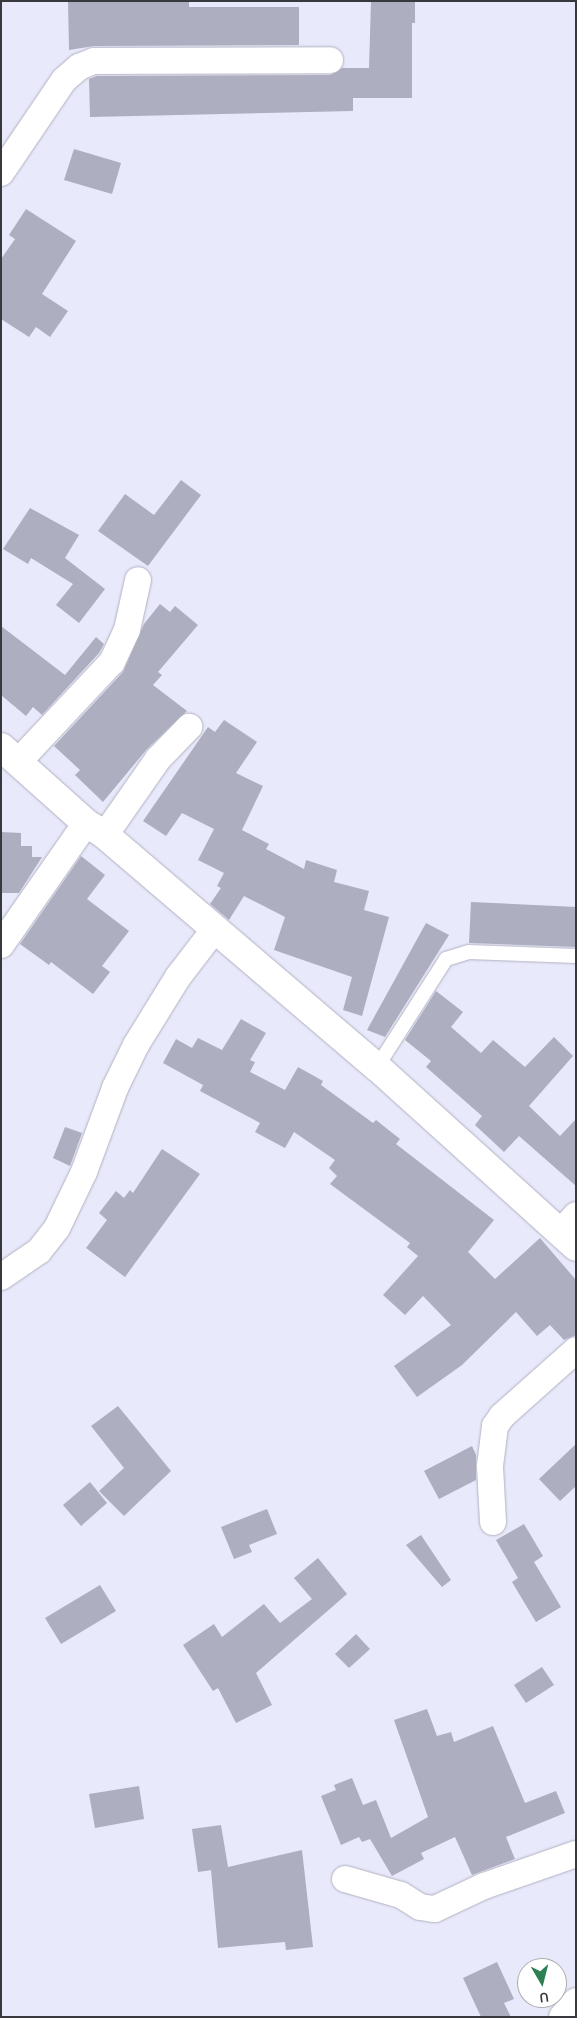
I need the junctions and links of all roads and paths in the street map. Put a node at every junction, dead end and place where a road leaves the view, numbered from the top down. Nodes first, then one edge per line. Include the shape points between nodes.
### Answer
1 (330, 60) dead end
2 (1, 173) edge
3 (138, 580) dead end
4 (189, 727) dead end
5 (10, 755) edge
6 (95, 829) junction
7 (214, 930) junction
8 (1, 945) edge
9 (576, 956) edge
10 (377, 1067) junction
11 (571, 1232) edge
12 (1, 1277) edge
13 (576, 1350) edge
14 (493, 1522) dead end
15 (576, 1854) edge
16 (345, 1879) dead end
17 (576, 2001) edge
18 (562, 2017) edge

1 - 2 street via 94,61 79,67 64,80
3 - 5 street via 127,630 112,662
4 - 6 street
5 - 6 street
6 - 7 street
6 - 8 street
7 - 10 street
7 - 12 street via 178,977 136,1044 115,1088 84,1172 57,1228 38,1251
9 - 10 lane via 470,952 446,959
10 - 11 street
13 - 14 street via 502,1416 495,1426 490,1466
15 - 16 street via 484,1886 435,1909 420,1907 401,1895
17 - 18 street

